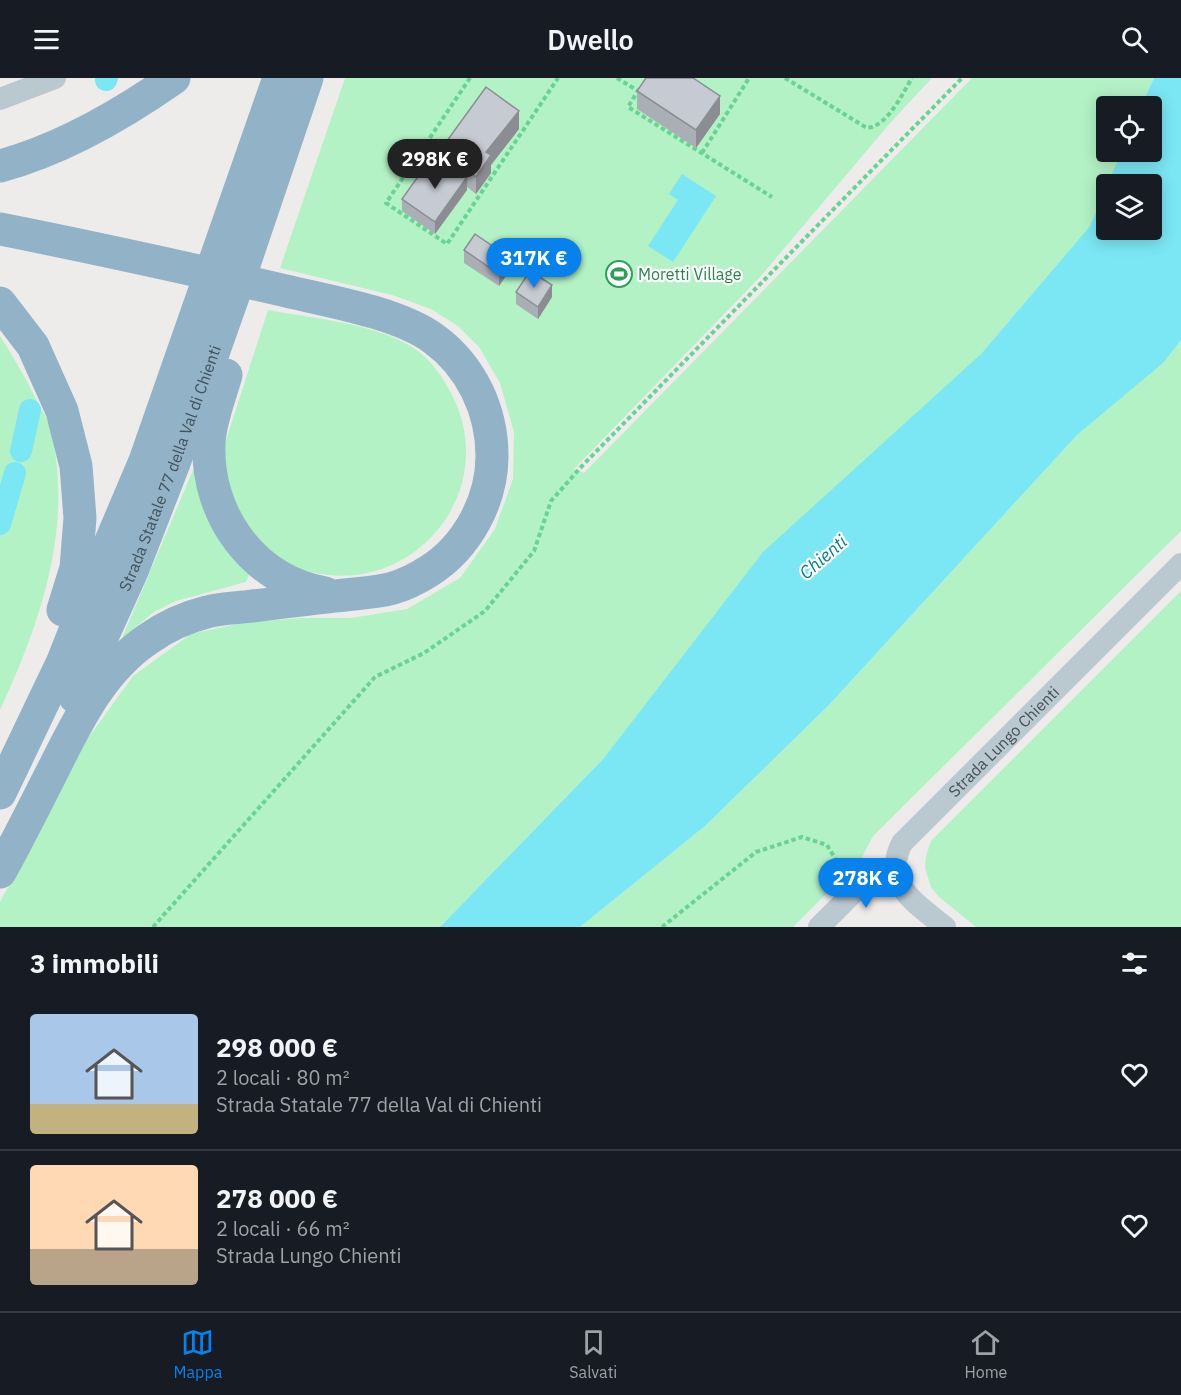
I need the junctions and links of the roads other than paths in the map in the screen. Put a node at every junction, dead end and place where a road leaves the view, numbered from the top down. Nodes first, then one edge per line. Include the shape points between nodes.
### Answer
1 (55, 78) edge
2 (174, 78) edge
3 (279, 78) edge
4 (307, 78) edge
5 (323, 78) edge
6 (0, 99) edge
7 (0, 166) edge
8 (0, 229) edge
9 (0, 303) edge
10 (1181, 564) edge
11 (342, 595) junction
12 (0, 754) edge
13 (0, 793) edge
14 (0, 846) edge
15 (896, 869) junction
16 (0, 873) edge
17 (819, 927) edge
18 (945, 927) edge

1 - 6 street
2 - 7 highway via 136,105 88,130
3 - 13 highway, Strada Statale 77 della Val di Chienti via 146,461 63,661
4 - 14 highway, Strada Statale 77 della Val di Chienti via 236,291 132,571 50,752
5 - 11 highway via 216,408 209,439 209,463 214,495 222,514 249,553 289,582
8 - 11 highway via 153,260 395,319 436,340 460,363 485,407 492,442 491,472 484,501 469,531 453,552 415,580 375,593
9 - 12 highway via 33,346 62,411 76,466 80,519 76,568 62,616 29,697
10 - 15 street, Strada Lungo Chienti via 909,834 899,849
11 - 16 highway via 207,612 148,639 107,675 88,703
15 - 17 street via 854,891
15 - 18 street via 909,898

